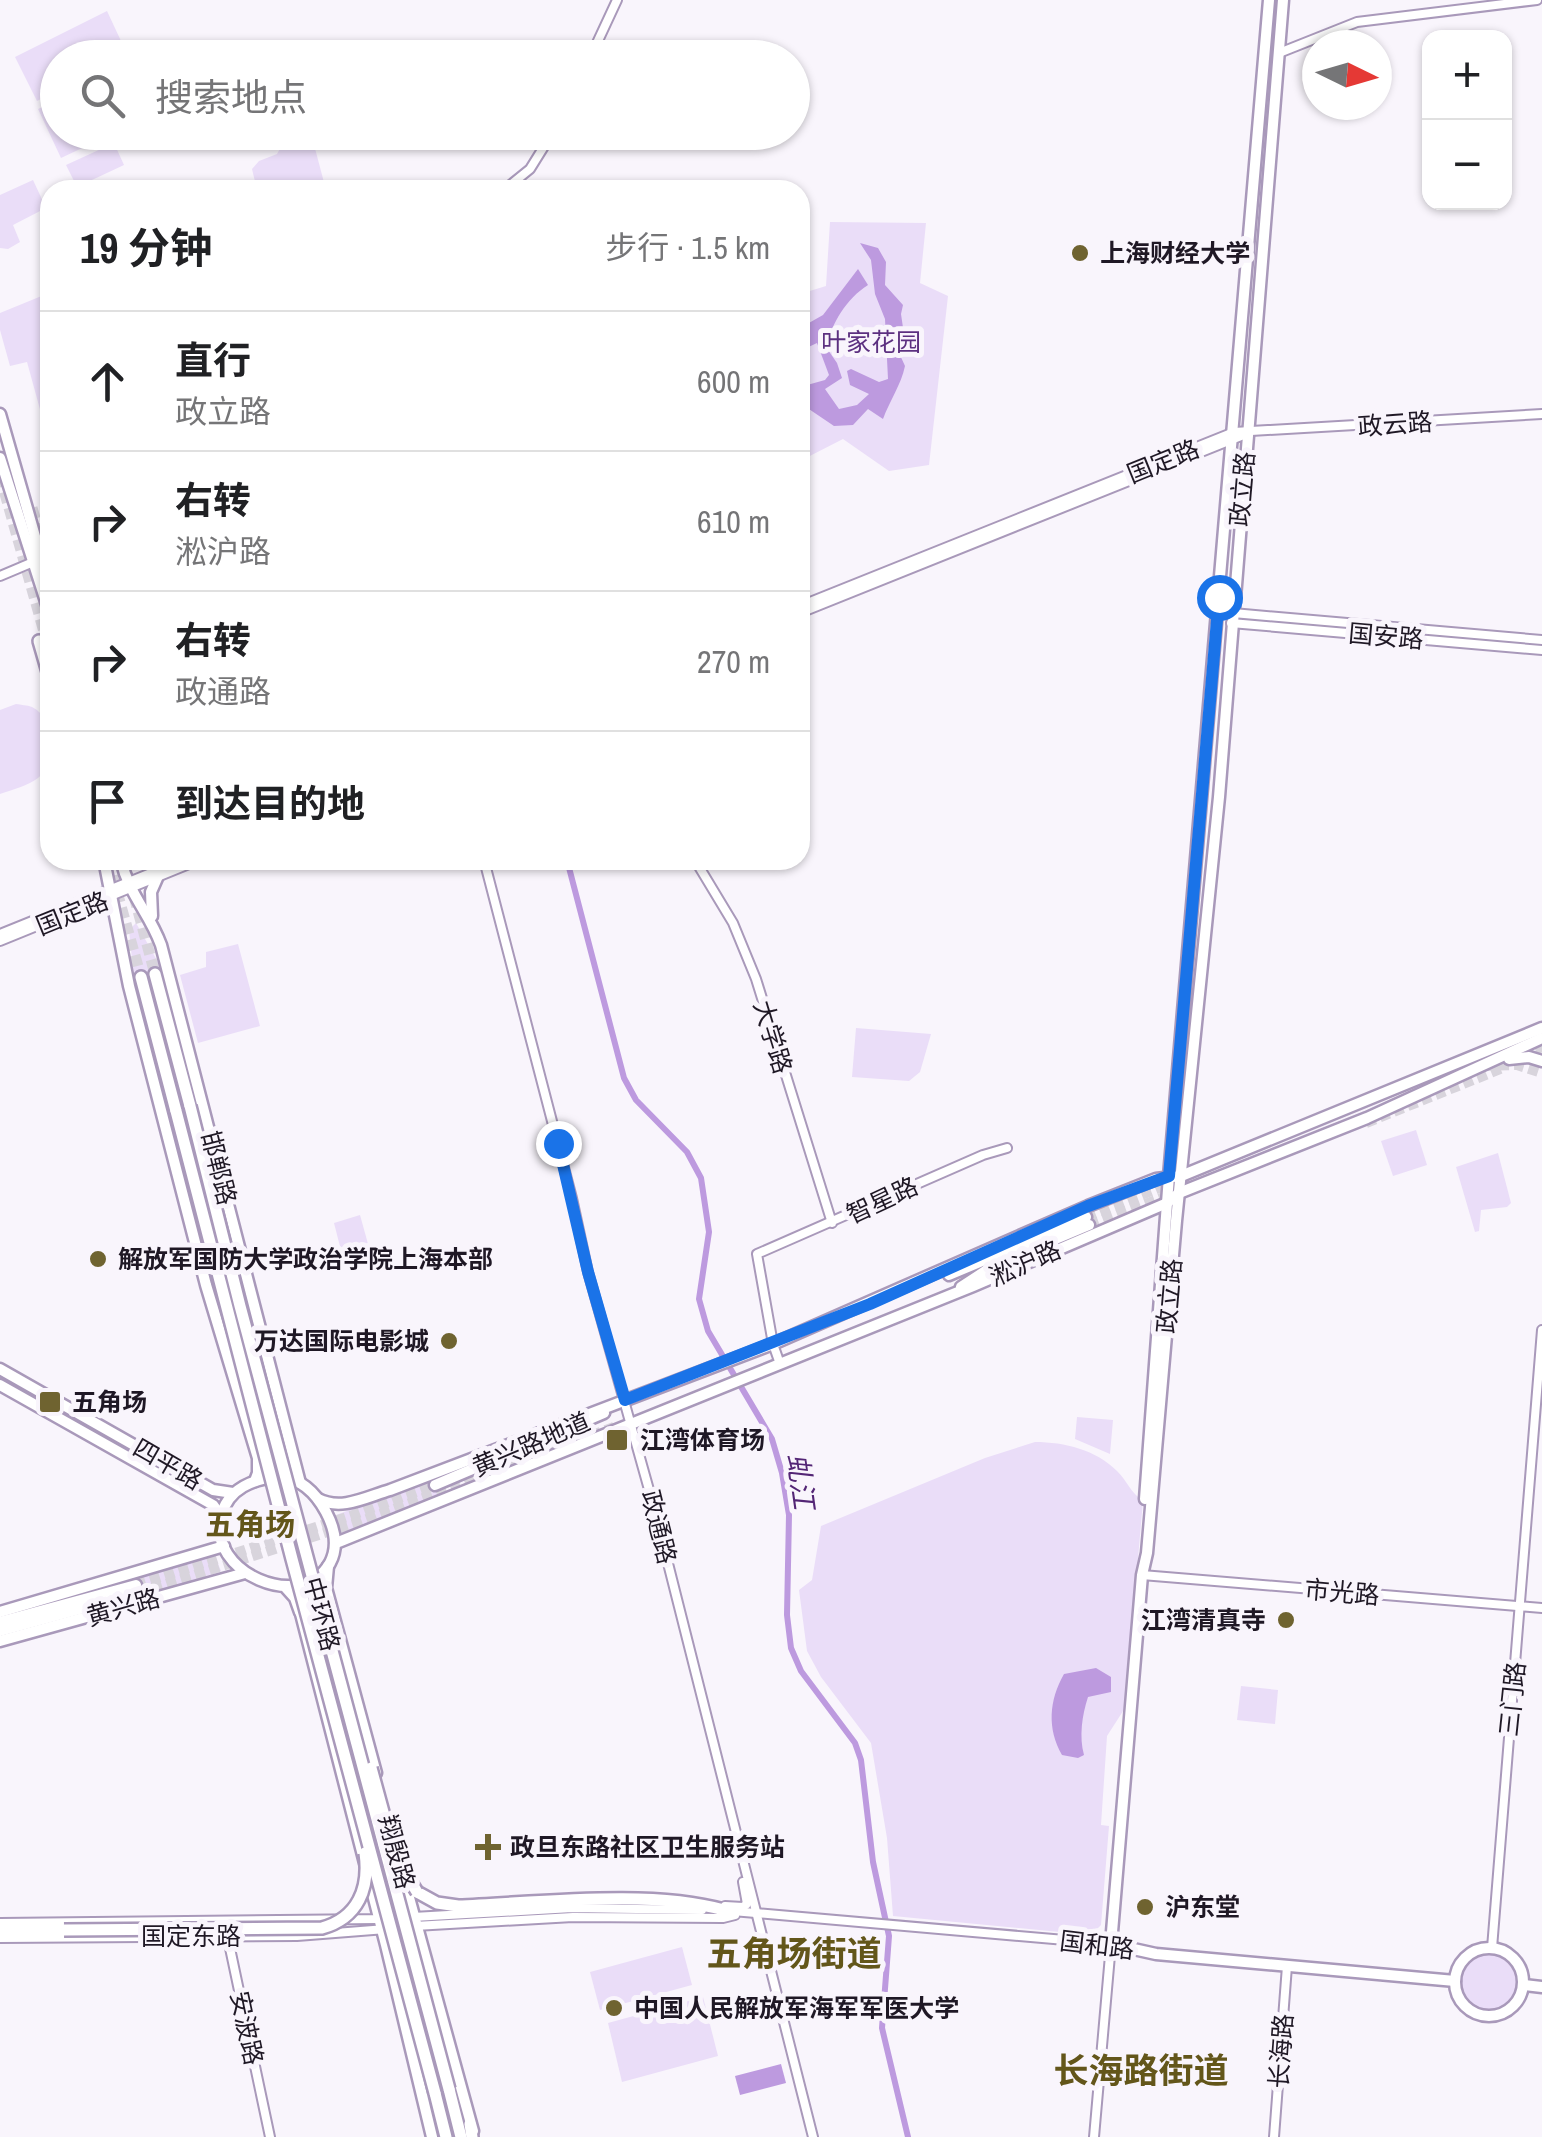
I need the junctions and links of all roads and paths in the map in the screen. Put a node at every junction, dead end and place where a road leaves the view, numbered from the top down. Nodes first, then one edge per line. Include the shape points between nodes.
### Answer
1 (617, 0) edge
2 (1269, 0) edge
3 (1283, 0) edge
4 (1537, 0) edge
5 (598, 40) edge
6 (1279, 53) junction
7 (542, 150) edge
8 (517, 180) edge
9 (0, 414) edge
10 (1542, 414) edge
11 (1247, 434) junction
12 (1234, 437) junction
13 (0, 458) edge
14 (38, 560) junction
15 (40, 565) edge
16 (40, 569) edge
17 (0, 576) edge
18 (810, 606) edge
19 (1231, 618) junction
20 (1542, 640) edge
21 (39, 641) dead end
22 (40, 644) edge
23 (1542, 650) edge
24 (111, 870) edge
25 (120, 870) edge
26 (161, 870) edge
27 (173, 870) edge
28 (487, 870) edge
29 (701, 870) edge
30 (158, 876) junction
31 (119, 889) junction
32 (156, 932) junction
33 (0, 938) edge
34 (155, 974) tunnel mouth
35 (141, 977) tunnel mouth
36 (1541, 1035) edge
37 (1542, 1061) edge
38 (1493, 1063) junction
39 (1007, 1148) dead end
40 (1175, 1176) junction
41 (1179, 1193) junction
42 (1167, 1202) junction
43 (832, 1223) junction
44 (886, 1296) junction
45 (938, 1299) junction
46 (1542, 1330) edge
47 (773, 1344) junction
48 (780, 1364) junction
49 (0, 1369) edge
50 (0, 1385) edge
51 (625, 1400) junction
52 (632, 1421) junction
53 (254, 1481) junction
54 (300, 1483) junction
55 (434, 1485) tunnel mouth
56 (233, 1492) junction
57 (318, 1499) junction
58 (220, 1516) junction
59 (336, 1543) junction
60 (224, 1546) junction
61 (328, 1566) junction
62 (245, 1572) junction
63 (1142, 1575) junction
64 (286, 1588) junction
65 (1522, 1606) junction
66 (1542, 1608) edge
67 (0, 1612) edge
68 (0, 1622) edge
69 (0, 1631) edge
70 (328, 1636) junction
71 (313, 1640) junction
72 (0, 1641) edge
73 (737, 1838) junction
74 (701, 1904) junction
75 (724, 1910) junction
76 (739, 1914) junction
77 (757, 1916) junction
78 (224, 1920) junction
79 (415, 1921) junction
80 (382, 1924) junction
81 (0, 1926) edge
82 (227, 1936) junction
83 (0, 1938) edge
84 (1110, 1944) junction
85 (1492, 1948) junction
86 (1287, 1966) junction
87 (1455, 1981) junction
88 (1524, 1986) junction
89 (1542, 1987) edge
90 (472, 2133) edge
91 (270, 2137) edge
92 (432, 2137) edge
93 (446, 2137) edge
94 (461, 2137) edge
95 (812, 2137) edge
96 (1094, 2137) edge
97 (1274, 2137) edge

1 - 5 street
2 - 12 main road, 政立路
3 - 6 main road, 政立路
4 - 6 street via 1357,22
6 - 11 main road, 政立路
7 - 8 street
9 - 14 main road
10 - 11 street, 政云路
11 - 12 street, 国定路
11 - 19 main road, 政立路
12 - 18 street, 国定路
12 - 40 main road, 政立路
13 - 14 main road
14 - 15 main road
14 - 16 main road
14 - 17 street
19 - 20 street, 国安路
19 - 23 street, 国安路
19 - 40 main road, 政立路 via 1219,797
21 - 22 highway
24 - 31 main road, 邯郸路
25 - 31 main road, 邯郸路
26 - 31 street, 国定路
27 - 30 street, 国定路
28 - 51 street, 政通路
29 - 43 street, 大学路 via 756,979
30 - 31 street, 国定路
30 - 32 main road via 150,898
31 - 32 main road, 邯郸路 via 144,908
31 - 33 street, 国定路
31 - 53 main road, 邯郸路 via 129,986 258,1458
32 - 54 main road, 邯郸路
34 - 70 highway, 中环路, bridge
35 - 71 highway, 中环路, bridge
36 - 38 main road, 淞沪路
36 - 40 main road, 淞沪路
37 - 38 main road
38 - 41 main road, 淞沪路
39 - 43 street, 智星路
40 - 41 main road, 政立路
40 - 42 main road, 政立路
40 - 44 main road, 淞沪路 via 1088,1206
41 - 42 main road, 淞沪路
41 - 63 main road, 政立路
42 - 45 main road, 淞沪路
42 - 63 main road, 政立路
43 - 47 street, 智星路 via 757,1254
44 - 45 main road via 1088,1221
44 - 47 main road, 淞沪路
45 - 48 main road, 淞沪路
46 - 65 street, 三门路
47 - 48 street
47 - 51 main road, 淞沪路
48 - 52 main road, 淞沪路
49 - 56 main road, 四平路 via 212,1490
50 - 58 main road, 四平路 via 213,1505
51 - 52 street, 政通路
51 - 55 main road, 黄兴路地道 via 586,1423
51 - 57 main road, 淞沪路 via 362,1498 337,1504
52 - 59 main road, 淞沪路
52 - 73 street, 政通路
53 - 54 main road via 280,1476
53 - 56 main road
54 - 57 main road
56 - 58 main road
57 - 59 main road
58 - 60 main road
59 - 61 main road
60 - 62 main road
60 - 67 main road, 黄兴路
61 - 64 main road via 316,1581
61 - 79 main road, 翔殷路 via 330,1602
62 - 64 main road
62 - 72 main road, 黄兴路
63 - 65 street, 市光路
63 - 84 main road, 政立路
64 - 80 main road, 翔殷路 via 300,1610 329,1705
65 - 66 street, 市光路
65 - 85 street, 三门路
68 - 69 main road via 137,1589
70 - 74 highway, bridge via 394,1856 417,1892 458,1906
70 - 94 highway, 中环路, bridge
71 - 81 highway, bridge via 366,1860 364,1888 353,1910 332,1925 310,1929
71 - 93 highway, 中环路, bridge
73 - 74 street via 747,1904
73 - 77 street, 政通路
74 - 75 highway
75 - 76 street, 国和路
75 - 79 street, 国和路 via 572,1908
76 - 77 street, 国和路
76 - 79 street, 国和路
77 - 84 street, 国和路
77 - 95 street, 政通路
78 - 80 street, 国定东路
78 - 81 street, 国定东路
78 - 82 street, 安波路
79 - 80 street
79 - 90 main road, 翔殷路
80 - 82 street, 国定东路 via 296,1936
80 - 92 main road, 翔殷路
82 - 83 street, 国定东路
82 - 91 street, 安波路
84 - 86 main road, 国和路
84 - 96 street, 政立路
85 - 87 main road via 1470,1954
85 - 88 main road via 1512,1956
86 - 87 main road, 国和路
86 - 97 street, 长海路
87 - 88 main road via 1471,2011 1493,2016 1514,2006
88 - 89 main road

